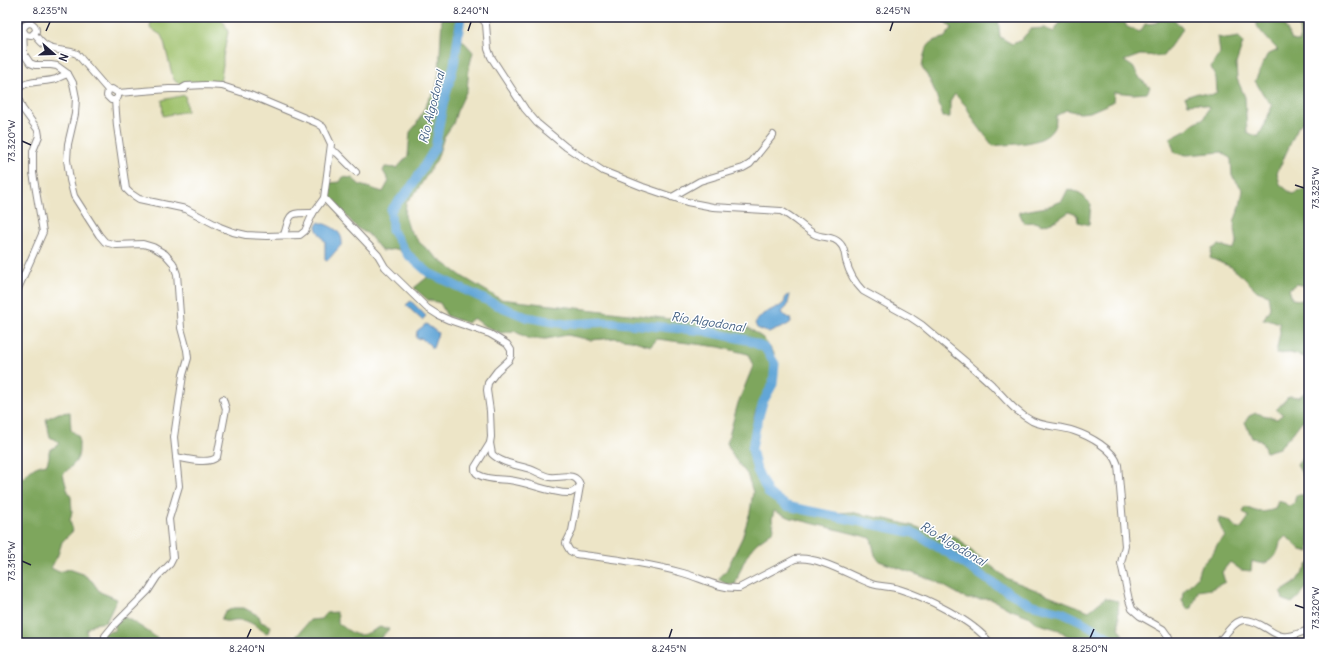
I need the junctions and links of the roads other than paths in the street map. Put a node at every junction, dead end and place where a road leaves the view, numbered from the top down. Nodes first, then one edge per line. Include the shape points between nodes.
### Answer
1 (481, 17) edge
2 (17, 21) edge
3 (24, 30) junction
4 (34, 34) junction
5 (20, 43) edge
6 (68, 74) junction
7 (108, 90) junction
8 (17, 91) edge
9 (118, 92) junction
10 (17, 96) edge
11 (115, 100) junction
12 (773, 135) dead end
13 (331, 149) junction
14 (356, 172) dead end
15 (672, 197) junction
16 (324, 198) junction
17 (313, 213) junction
18 (284, 235) junction
19 (17, 291) edge
20 (223, 399) dead end
21 (490, 443) junction
22 (176, 457) junction
23 (580, 486) junction
24 (1309, 630) edge
25 (105, 643) edge
26 (990, 643) edge
27 (1171, 643) edge
28 (1218, 643) edge

1 - 15 street via 486,24 491,57 537,123 566,147 603,171
2 - 3 street
3 - 4 street via 28,36
3 - 4 street via 27,23 34,24
3 - 5 street
4 - 7 street via 46,46 77,54
5 - 6 street via 30,63 57,66
6 - 8 street via 19,87
6 - 22 street via 76,98 67,160 74,196 105,242 153,247 165,254 173,263 177,274 181,328 188,358 174,437
7 - 9 street
7 - 11 street via 107,96
9 - 11 street
9 - 13 street via 181,89 205,84 222,86 317,123 328,135
10 - 19 street via 22,108 38,130 39,136 33,151 33,173 43,232
11 - 18 street via 126,189 130,193 139,199 186,209 233,232 246,235
12 - 15 street via 750,164 700,181
13 - 14 street
13 - 16 street
15 - 27 street via 713,207 781,211 816,235 836,240 845,252 852,276 863,291 922,325 992,385 1021,415 1034,422 1074,431 1096,441 1108,451 1118,465 1125,546 1121,563 1132,609 1163,630
16 - 17 street
16 - 21 street via 427,308 438,316 490,334 508,344 511,350 509,360 488,383
17 - 18 street via 305,231 300,235
17 - 18 street via 293,214
20 - 22 street via 226,409 217,457 211,461 204,461
21 - 23 street via 492,454 496,457 548,477 576,478
21 - 23 street via 475,468 476,474 480,476 517,481 569,493
22 - 25 street via 179,486 169,519 173,558 148,591 105,636
23 - 26 street via 572,531 566,543 568,549 576,554 645,564 734,588 739,588 795,559 812,559 870,583 900,589 936,604 975,628
24 - 28 street via 1287,637 1276,635 1249,619 1234,624

